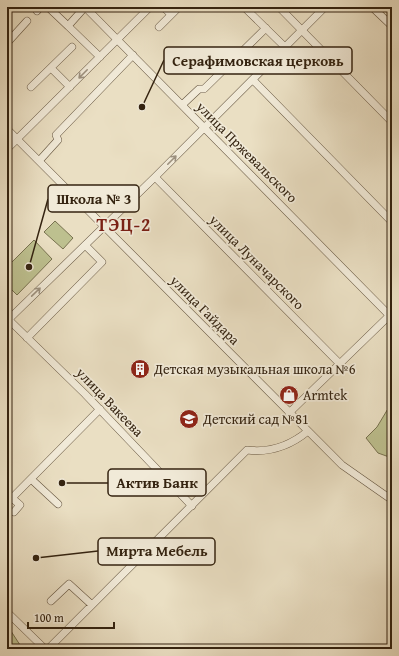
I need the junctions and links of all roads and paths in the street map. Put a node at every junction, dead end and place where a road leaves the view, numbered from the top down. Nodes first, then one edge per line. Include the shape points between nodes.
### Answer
1 (48, 7) edge
2 (85, 7) edge
3 (150, 7) edge
4 (163, 7) edge
5 (179, 7) edge
6 (244, 7) edge
7 (279, 7) edge
8 (325, 7) edge
9 (372, 7) edge
10 (171, 14) junction
11 (27, 20) dead end
12 (68, 26) junction
13 (392, 26) edge
14 (159, 27) dead end
15 (266, 28) junction
16 (302, 31) junction
17 (118, 39) junction
18 (7, 43) edge
19 (72, 47) dead end
20 (285, 47) junction
21 (133, 55) junction
22 (100, 57) junction
23 (51, 68) junction
24 (253, 80) junction
25 (31, 87) dead end
26 (70, 87) junction
27 (182, 105) junction
28 (392, 122) edge
29 (204, 128) junction
30 (7, 129) edge
31 (18, 139) junction
32 (7, 149) edge
33 (39, 161) junction
34 (155, 178) junction
35 (392, 222) edge
36 (104, 225) junction
37 (85, 245) junction
38 (391, 314) edge
39 (7, 320) edge
40 (27, 338) junction
41 (340, 364) junction
42 (100, 409) junction
43 (289, 413) junction
44 (308, 431) junction
45 (31, 479) junction
46 (9, 500) edge
47 (392, 500) edge
48 (58, 504) dead end
49 (192, 506) junction
50 (14, 512) dead end
51 (51, 601) dead end
52 (92, 605) junction
53 (7, 612) edge
54 (47, 649) edge

1 - 12 street
2 - 12 street
2 - 17 street, улица Пржевальского
3 - 17 street
4 - 10 street
5 - 10 street
6 - 15 street
7 - 16 street
8 - 16 street
9 - 13 street
10 - 14 street
11 - 18 street
12 - 22 street
15 - 20 street
15 - 27 street via 204,90 199,89
16 - 20 street
16 - 28 street
17 - 21 street, улица Пржевальского
17 - 22 street
19 - 23 street
20 - 24 street
21 - 27 street, улица Пржевальского
21 - 33 street via 56,135 58,140
22 -> 26 street
23 - 25 street
23 - 26 street
24 - 29 street
24 - 35 street
26 - 31 street
27 - 29 street, улица Пржевальского
34 -> 29 street
29 - 38 street, улица Пржевальского
30 - 31 street, улица Гайдара
31 - 32 street
31 - 33 street, улица Гайдара
33 - 36 street, улица Гайдара
34 - 36 street
34 - 41 street, улица Луначарского
36 - 37 street
36 - 43 street, улица Гайдара
39 -> 37 street
37 - 40 street via 102,262
38 - 41 street
39 - 40 street, улица Вакеева
40 - 42 street, улица Вакеева
41 - 43 street
42 - 45 street
42 - 49 street, улица Вакеева
43 - 44 street, улица Гайдара
44 - 47 street, улица Гайдара via 342,465
44 - 49 street via 295,442 281,448 247,450
45 - 46 street
45 - 48 street via 53,495
46 - 50 street via 22,503
49 - 52 street
51 - 52 street via 69,584
52 - 54 street
53 - 54 street

